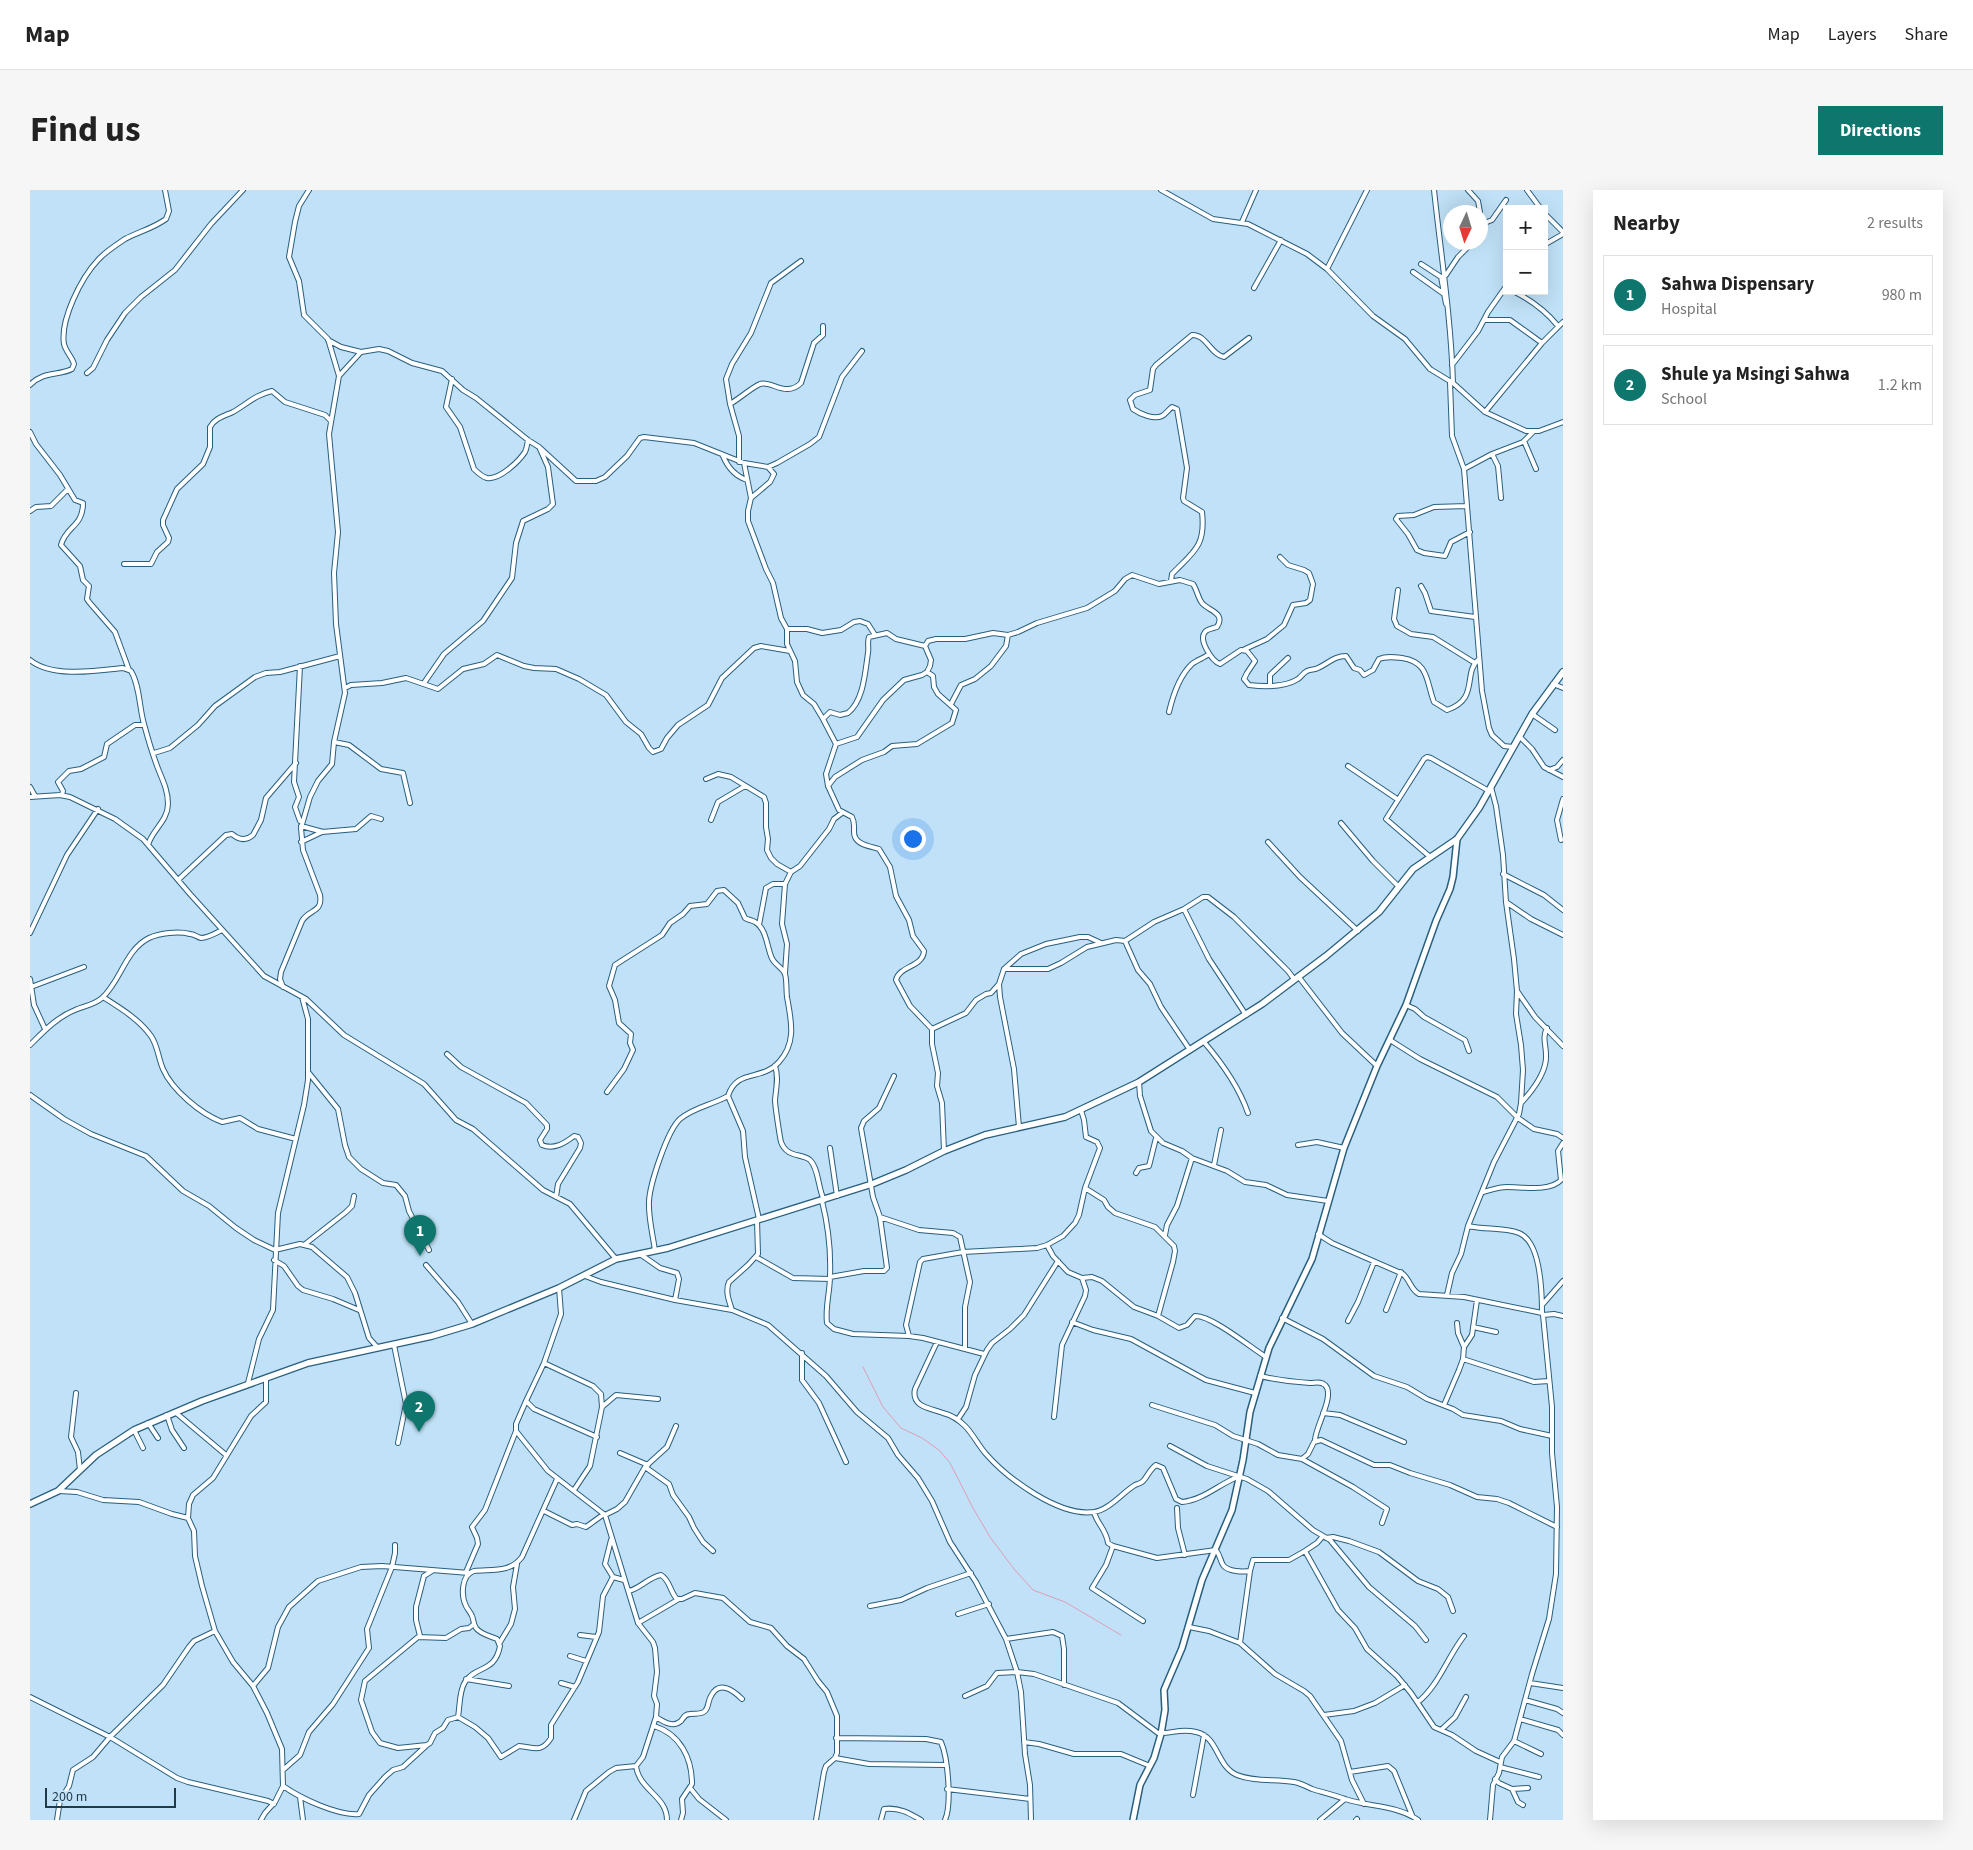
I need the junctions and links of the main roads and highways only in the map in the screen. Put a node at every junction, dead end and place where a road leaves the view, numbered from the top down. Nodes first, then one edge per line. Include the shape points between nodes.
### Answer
1 (1563, 672) edge
2 (30, 1504) edge

1 - 2 main road via 1532,714 1490,789 1457,839 1413,869 1389,901 1358,931 1262,1004 1139,1082 1065,1117 986,1135 837,1196 656,1251 616,1259 559,1288 472,1324 308,1364 248,1383 134,1430 96,1455 58,1491

